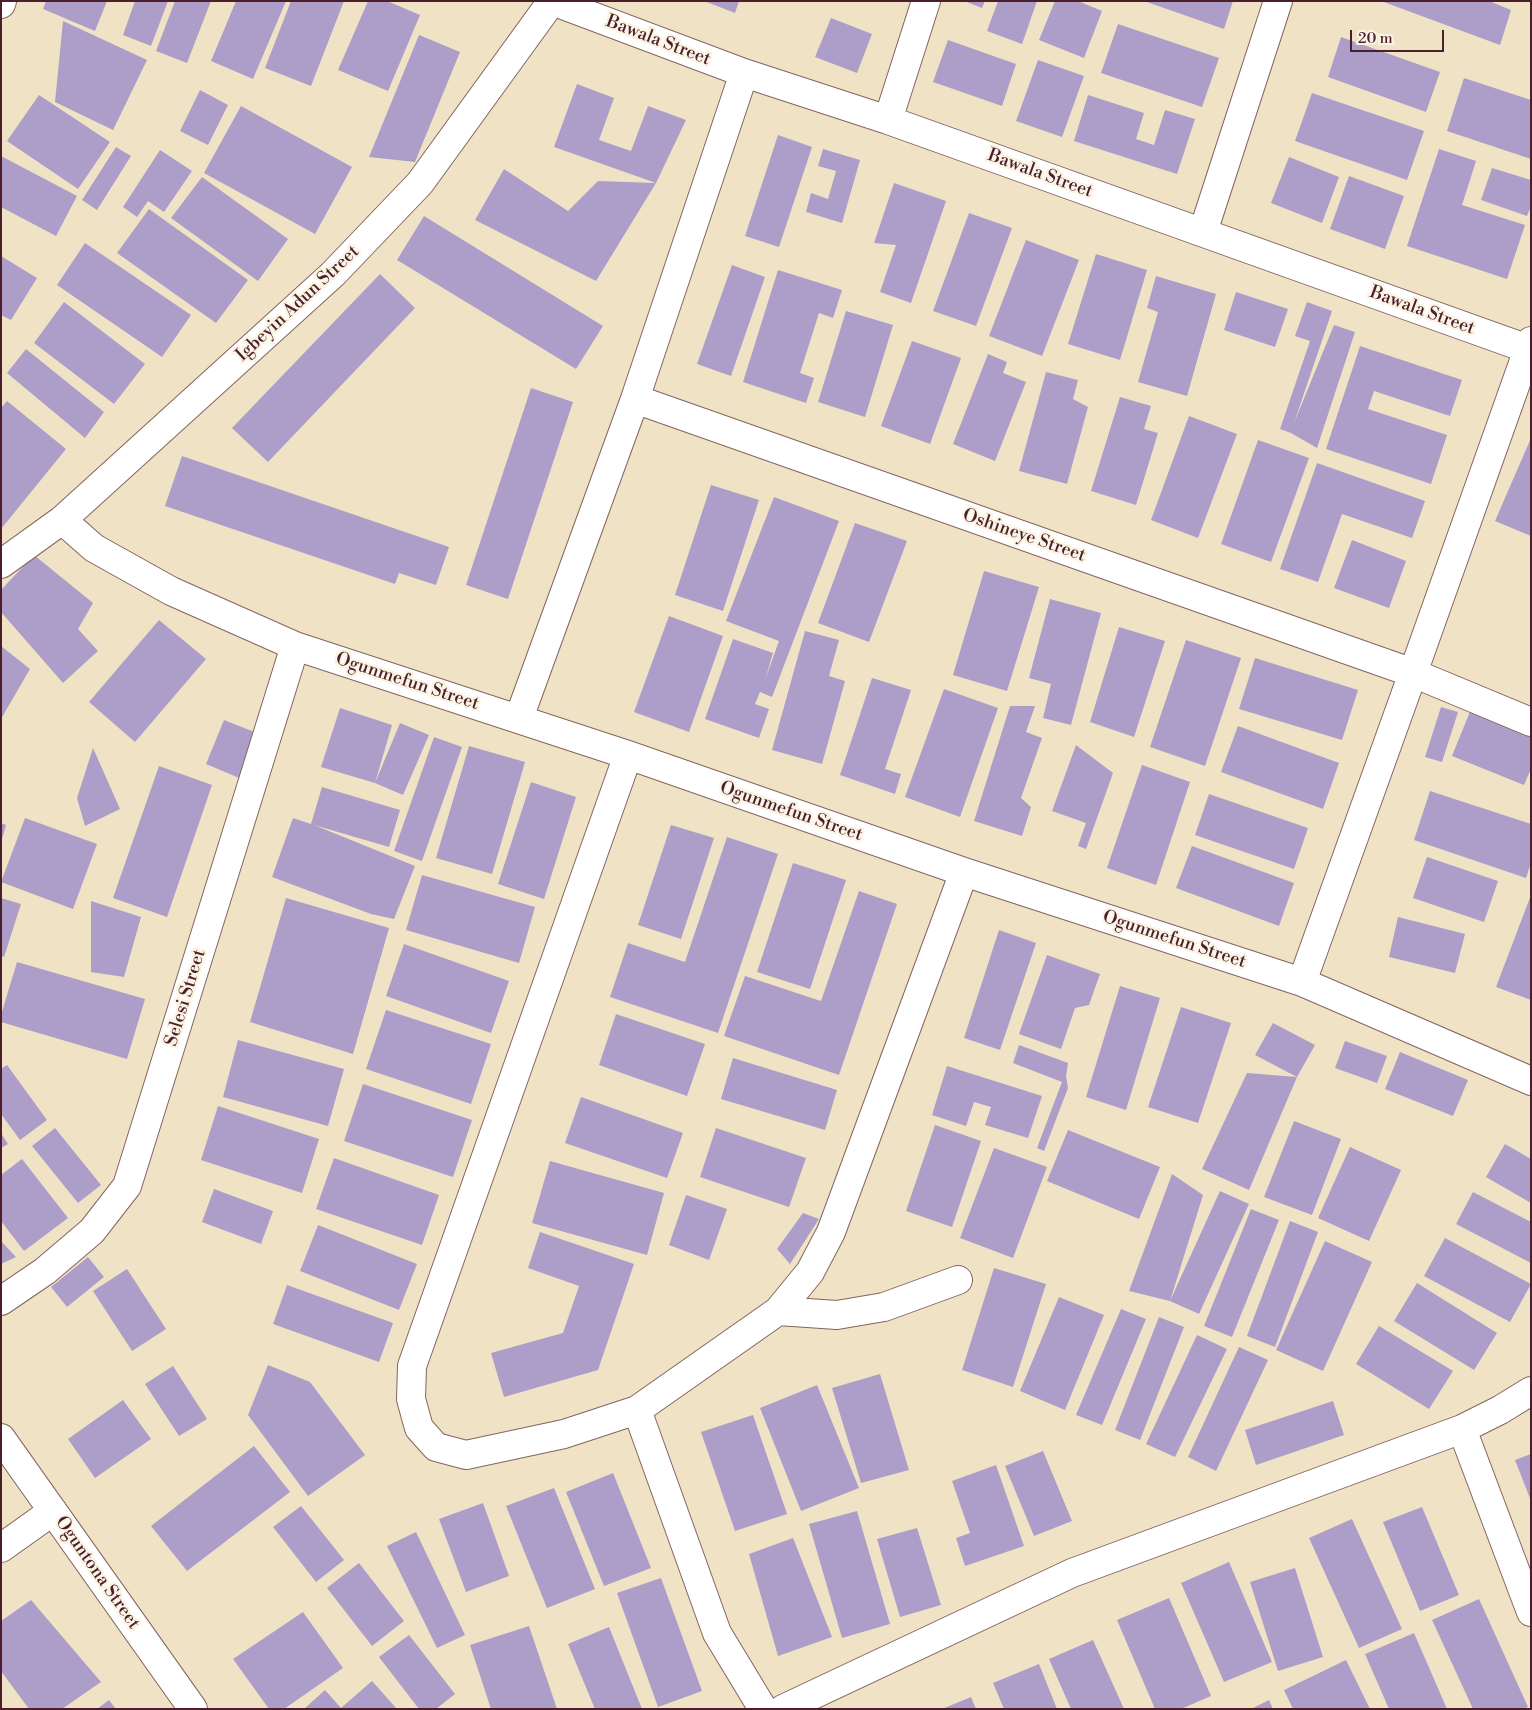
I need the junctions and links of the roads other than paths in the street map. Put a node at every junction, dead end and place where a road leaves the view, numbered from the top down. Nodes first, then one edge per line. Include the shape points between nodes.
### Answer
1 (552, 1) edge
2 (926, 1) edge
3 (1278, 1) edge
4 (744, 73) junction
5 (888, 120) junction
6 (1203, 232) junction
7 (1529, 345) edge
8 (635, 399) junction
9 (62, 520) junction
10 (1, 564) edge
11 (295, 646) junction
12 (1413, 673) junction
13 (518, 718) junction
14 (1531, 722) edge
15 (628, 755) junction
16 (964, 872) junction
17 (1302, 982) junction
18 (1531, 1081) edge
19 (958, 1280) dead end
20 (1, 1301) edge
21 (778, 1311) junction
22 (1531, 1391) edge
23 (637, 1410) junction
24 (1462, 1429) junction
25 (1, 1438) edge
26 (53, 1511) junction
27 (1, 1548) edge
28 (1531, 1612) edge
29 (193, 1709) edge
30 (763, 1709) edge
31 (783, 1709) edge

1 - 4 street, Bawala Street
1 - 9 street, Igbeyin Adun Street via 420,183 334,274
2 - 5 street
3 - 6 street
4 - 5 street, Bawala Street
4 - 8 street
5 - 6 street, Bawala Street
6 - 7 street, Bawala Street
7 - 12 street
8 - 12 street, Oshineye Street
8 - 13 street
9 - 10 street, Igbeyin Adun Street
9 - 11 street, Ogunmefun Street via 94,548 171,591
11 - 13 street, Ogunmefun Street
11 - 20 street, Selesi Street via 127,1186 92,1231 45,1271
12 - 14 street, Oshineye Street
12 - 17 street
13 - 15 street, Ogunmefun Street
15 - 16 street, Ogunmefun Street
15 - 23 street via 412,1366 411,1399 419,1428 436,1447 466,1456 564,1434
16 - 17 street, Ogunmefun Street
16 - 21 street via 831,1232 810,1272
17 - 18 street, Ogunmefun Street
19 - 21 street via 884,1307 846,1314
21 - 23 street
22 - 24 street
23 - 30 street via 717,1634
24 - 28 street
24 - 31 street via 1072,1573
25 - 26 street, Oguntona Street
26 - 27 street
26 - 29 street, Oguntona Street

